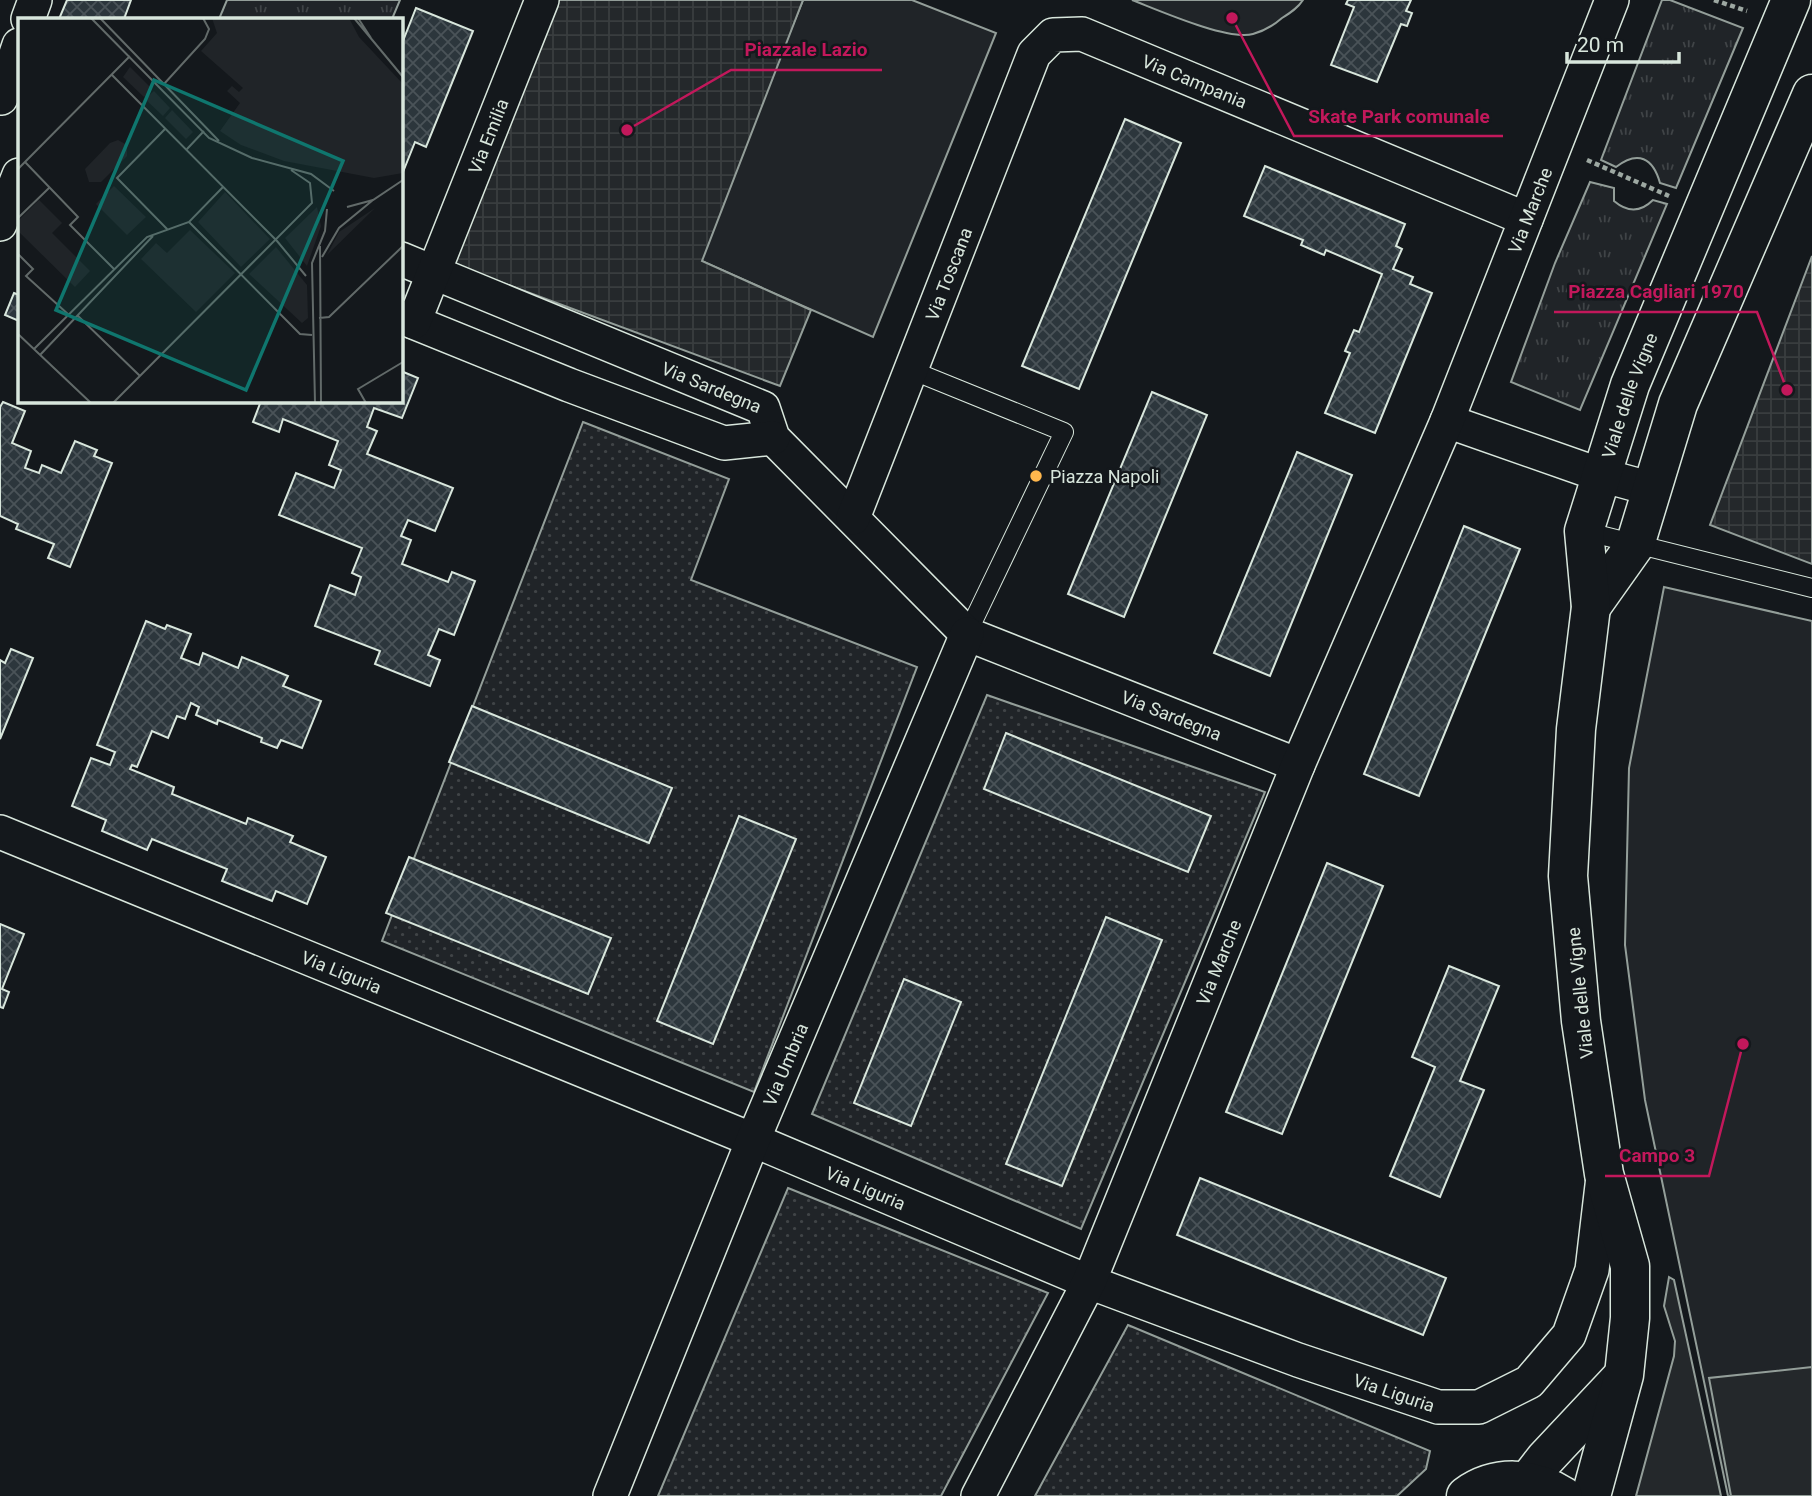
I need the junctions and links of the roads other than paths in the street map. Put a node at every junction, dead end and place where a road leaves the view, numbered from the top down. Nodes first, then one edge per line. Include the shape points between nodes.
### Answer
1 (35, 0) edge
2 (542, 0) edge
3 (1612, 0) edge
4 (1791, 0) edge
5 (28, 18) edge
6 (1053, 34) joint
7 (18, 48) edge
8 (1812, 94) edge
9 (0, 98) edge
10 (18, 106) edge
11 (0, 153) edge
12 (18, 161) edge
13 (18, 179) edge
14 (1526, 219) junction
15 (0, 224) edge
16 (402, 259) edge
17 (435, 272) junction
18 (407, 319) edge
19 (911, 370) junction
20 (1447, 421) junction
21 (773, 438) junction
22 (1601, 475) junction
23 (1652, 489) junction
24 (853, 518) junction
25 (1584, 531) junction
26 (1635, 545) junction
27 (1812, 588) edge
28 (1591, 607) junction
29 (967, 634) junction
30 (1298, 765) junction
31 (0, 832) edge
32 (753, 1140) junction
33 (1604, 1174) junction
34 (1089, 1282) junction
35 (1624, 1375) junction
36 (1528, 1481) junction
37 (610, 1496) edge
38 (978, 1496) edge
39 (1466, 1496) edge
40 (1563, 1496) edge
41 (1591, 1496) edge

1 - 5 street
2 - 17 street, Via Emilia
3 - 14 street, Via Marche
4 - 22 street, Viale delle Vigne via 1630,385
6 - 14 street, Via Campania via 1082,34
6 - 19 street, Via Toscana via 1034,54
7 - 9 street
8 - 23 street, Viale delle Vigne via 1678,404
9 - 10 street
11 - 12 street
13 - 15 street
14 - 20 street, Via Marche
16 - 17 street, Via Sardegna
17 - 18 street, Via Sardegna
17 - 21 street, Via Sardegna via 763,408
18 - 21 street, Via Sardegna via 723,443
19 - 24 street, Via Toscana
19 - 29 lane via 1064,432
20 - 22 street
20 - 30 street, Via Marche
21 - 24 street
22 - 23 street
22 - 25 street, Viale delle Vigne
23 - 26 street, Viale delle Vigne
24 - 29 street
25 - 26 lane
25 - 28 street, Viale delle Vigne
26 - 27 lane
26 - 28 street, Viale delle Vigne
28 - 33 street, Viale delle Vigne via 1576,729 1568,876 1581,1021
29 - 30 street, Via Sardegna
29 - 32 street, Via Umbria
30 - 34 street, Via Marche
31 - 32 street, Via Liguria
32 - 34 street, Via Liguria
32 - 37 street, Via Umbria
33 - 34 street, Via Liguria via 1592,1270 1569,1335 1529,1382 1479,1407 1438,1407
33 - 35 street, Viale delle Vigne via 1630,1266
34 - 38 street, Via Marche
35 - 36 street
35 - 41 street, Viale delle Vigne
36 - 39 street via 1488,1484
36 - 40 street

